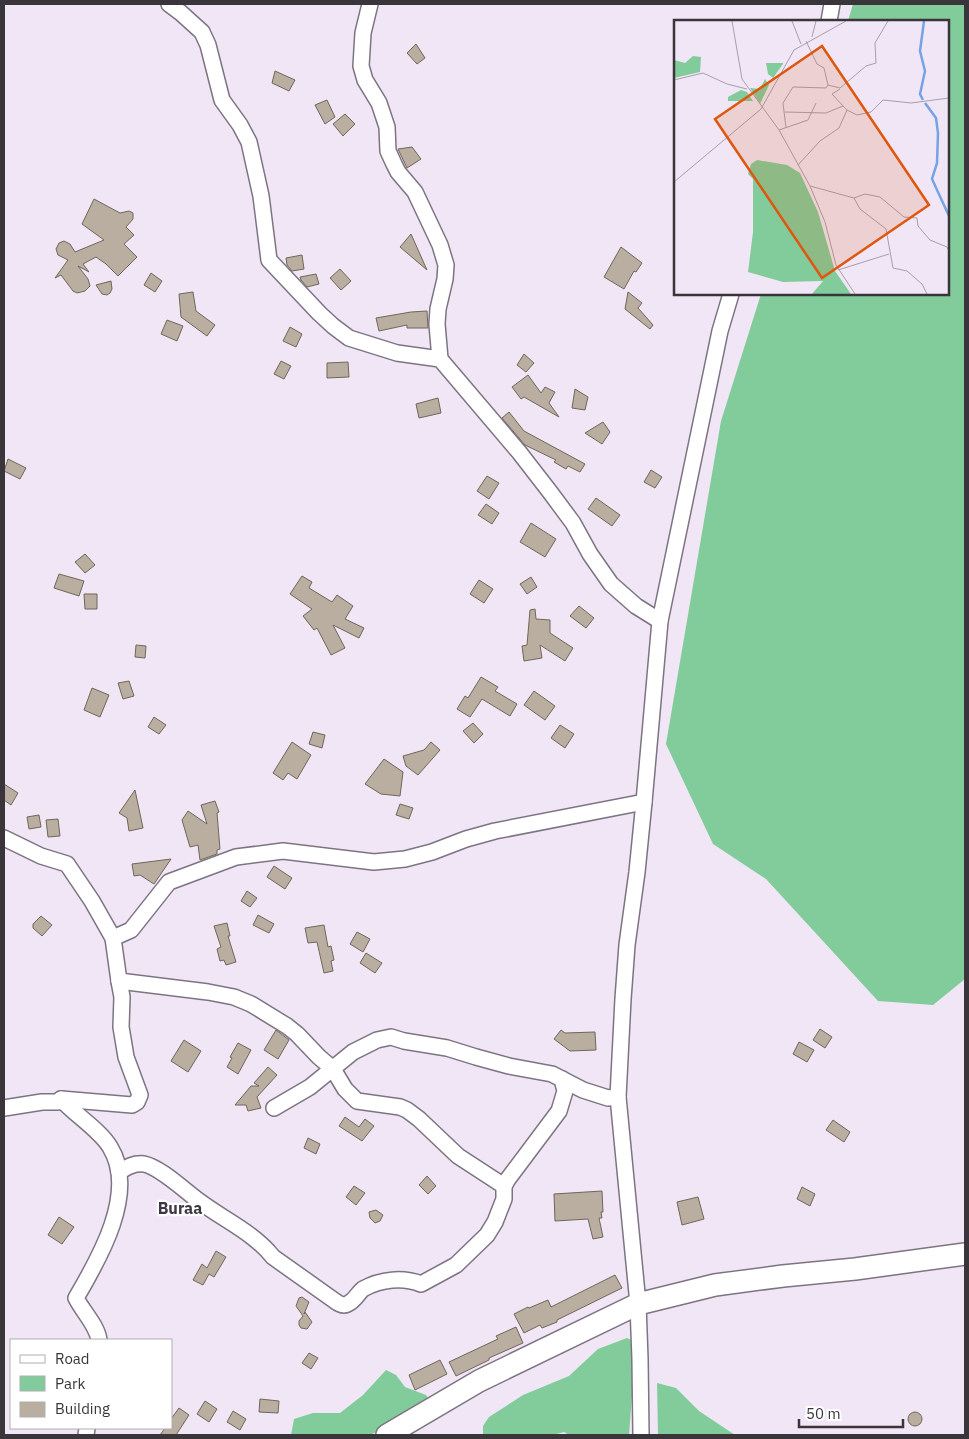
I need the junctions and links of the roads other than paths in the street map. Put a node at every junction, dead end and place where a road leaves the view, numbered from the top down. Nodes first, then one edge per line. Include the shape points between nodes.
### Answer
1 (169, 4) edge
2 (370, 4) edge
3 (832, 4) edge
4 (829, 20) edge
5 (731, 295) edge
6 (440, 359) junction
7 (660, 621) junction
8 (644, 802) junction
9 (4, 838) edge
10 (112, 938) junction
11 (119, 981) junction
12 (333, 1069) junction
13 (562, 1079) junction
14 (618, 1098) junction
15 (60, 1099) junction
16 (4, 1108) edge
17 (274, 1108) dead end
18 (119, 1172) junction
19 (504, 1186) junction
20 (965, 1254) edge
21 (638, 1304) junction
22 (99, 1339) edge
23 (387, 1435) edge
24 (641, 1435) edge

1 - 6 street via 202,32 222,100 249,142 262,196 269,260 318,313 349,338 397,353
2 - 6 street via 363,34 361,66 365,80 379,103 387,127 388,151 398,172 415,192 446,265 437,324
3 - 4 street
5 - 7 street via 720,331
6 - 7 street via 550,492 611,584
7 - 8 street
8 - 10 street via 494,831 405,859 374,862 283,851 236,857 169,882 131,930
8 - 14 street via 622,999
9 - 10 street via 41,856 67,864
10 - 11 street
11 - 12 street via 234,997 288,1026
11 - 15 street via 121,1027 128,1065 140,1096 137,1102 132,1105
12 - 13 street via 353,1052 391,1037 447,1048
12 - 17 street via 310,1088
12 - 19 street via 357,1101 407,1110 458,1156
13 - 14 street via 583,1090
13 - 19 street via 565,1091 559,1111
14 - 21 street
15 - 16 street via 58,1102
15 - 18 street via 110,1146
18 - 19 street via 135,1164 146,1165 164,1175 341,1305 348,1304 363,1290 378,1283 409,1279 421,1284 456,1265 495,1222 504,1199
18 - 22 street via 119,1192 111,1230 76,1298
20 - 21 street via 715,1285
21 - 23 street via 479,1381
21 - 24 street

